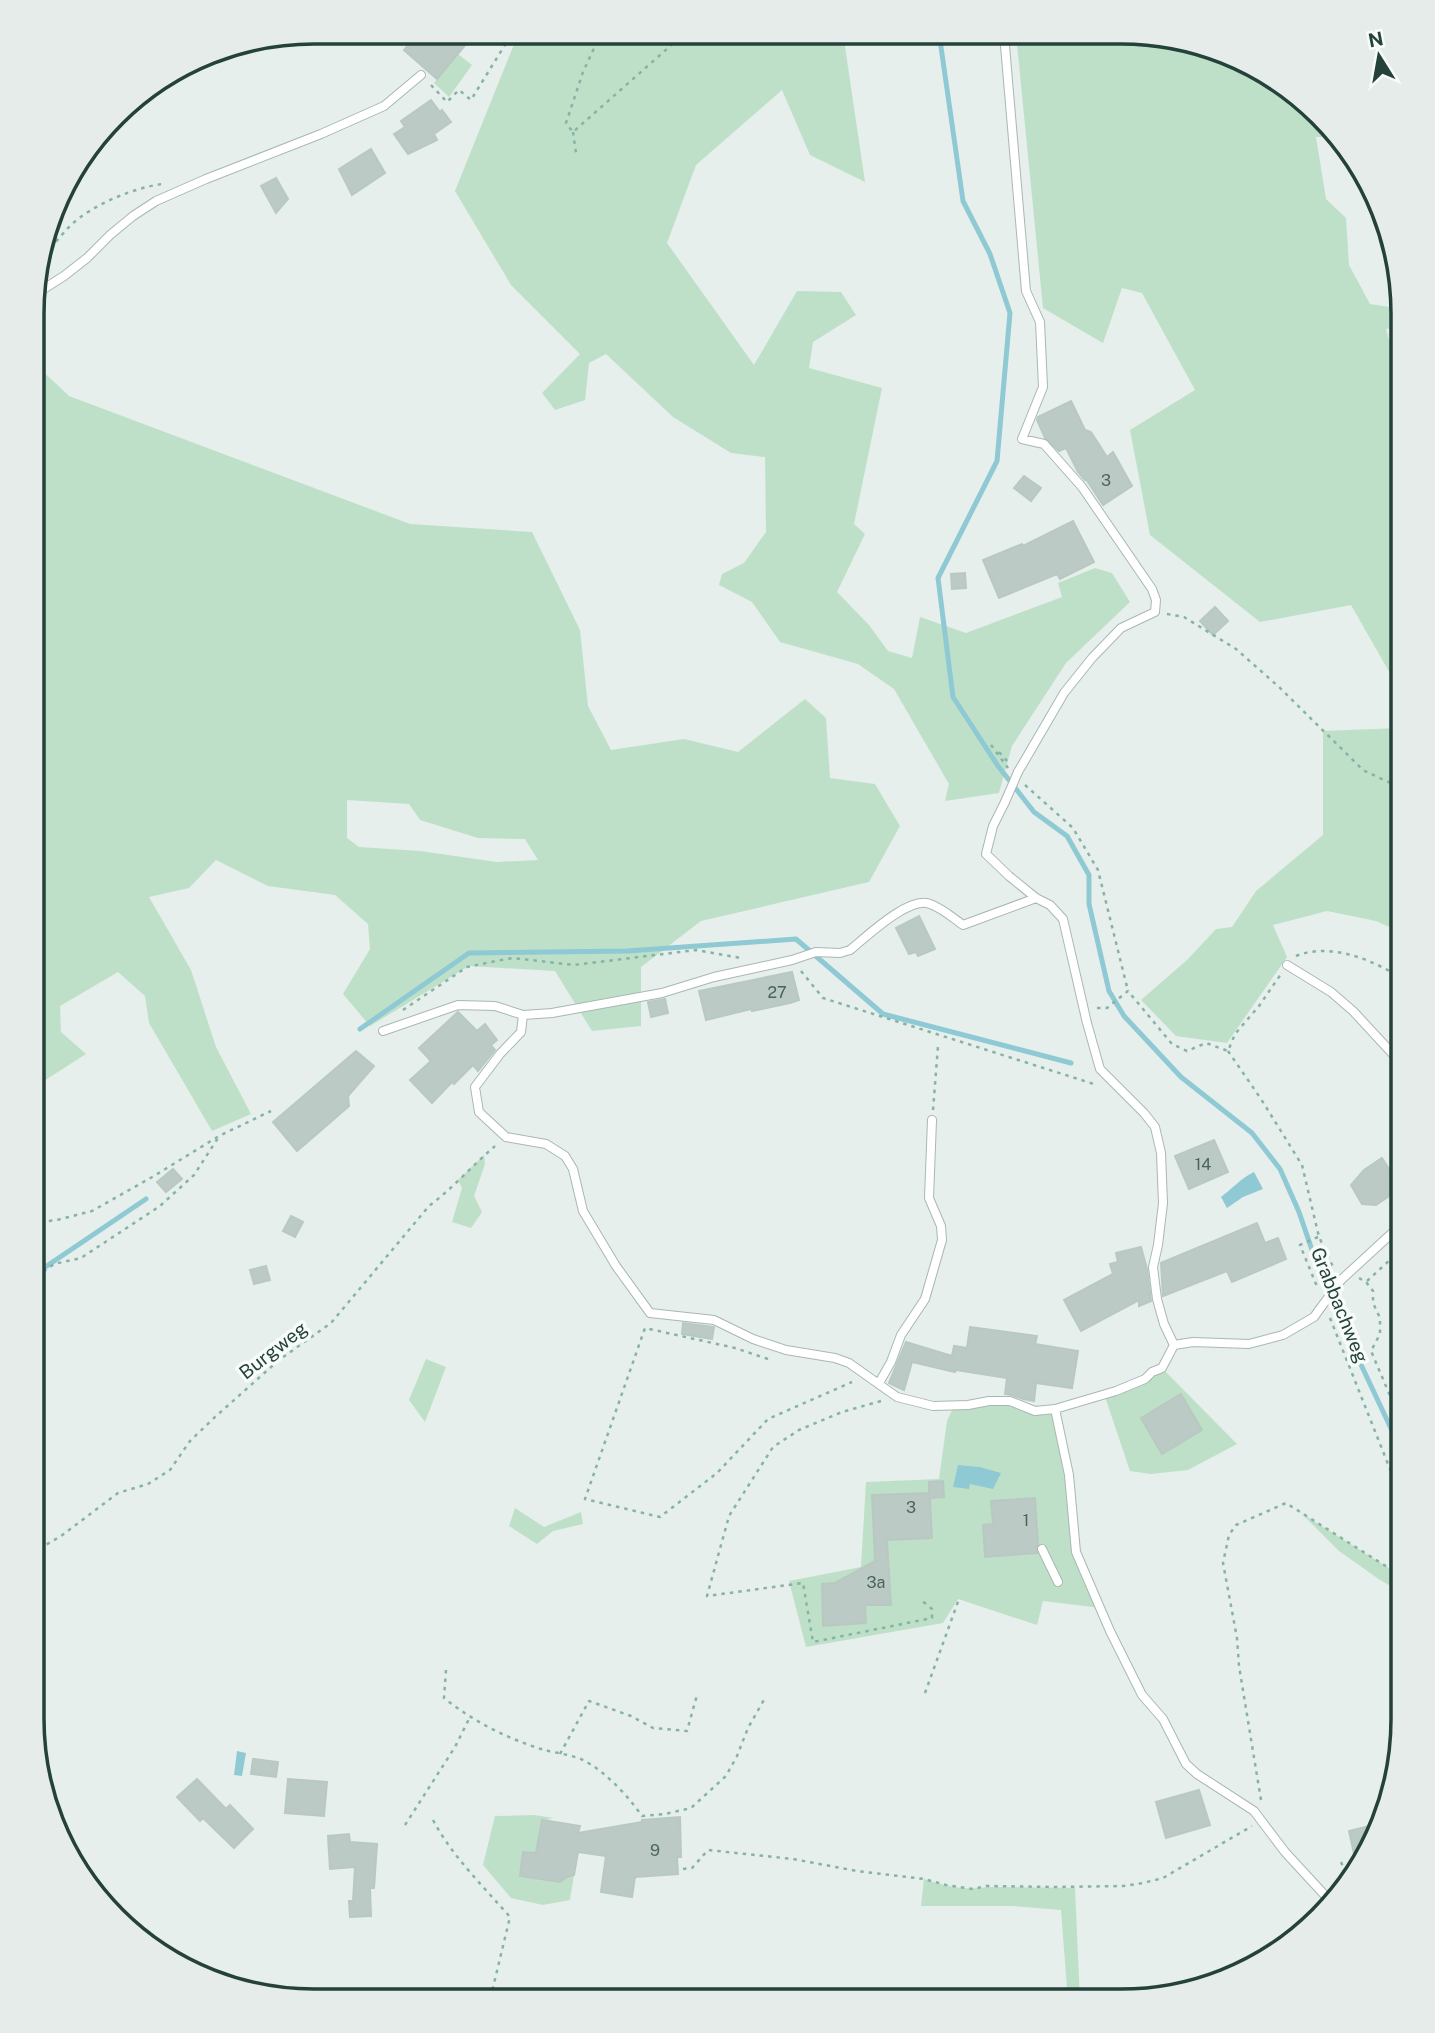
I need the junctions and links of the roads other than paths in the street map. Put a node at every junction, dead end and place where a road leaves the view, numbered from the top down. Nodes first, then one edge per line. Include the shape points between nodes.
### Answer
1 (1004, 44) edge
2 (421, 75) road end
3 (45, 288) edge
4 (1036, 898) junction
5 (1287, 965) road end
6 (523, 1015) junction
7 (383, 1031) road end
8 (1391, 1052) edge
9 (932, 1120) road end
10 (1391, 1234) edge
11 (1174, 1345) junction
12 (879, 1383) junction
13 (1055, 1409) junction
14 (1042, 1549) dead end
15 (1058, 1582) dead end
16 (1325, 1896) edge

1 - 4 lane, bridge via 1026,292 1040,322 1043,387 1022,439 1044,444 1082,486 1156,600 1155,612 1121,628 1064,693 1015,773 993,827 986,854
2 - 3 lane via 384,106 156,201
4 - 6 lane via 964,925 921,902 840,953 816,952 662,993
4 - 11 lane via 1063,919 1100,1069 1156,1127 1163,1203 1153,1267 1157,1298
5 - 8 lane via 1331,992
6 - 7 lane via 495,1006 458,1005
6 - 12 lane via 521,1032 475,1087 479,1112 506,1137 546,1144 565,1156 573,1169 583,1211 650,1314 714,1320 786,1350 849,1363
9 - 12 lane via 929,1198 942,1240 925,1299 901,1335
10 - 11 lane, bridge via 1345,1276 1314,1317 1283,1335 1249,1343
11 - 13 lane via 1162,1368 1144,1379
12 - 13 lane via 897,1397 933,1406 1010,1401 1035,1411
13 - 16 lane via 1069,1475 1076,1552 1142,1695 1163,1719 1186,1764 1254,1811
14 - 15 lane

